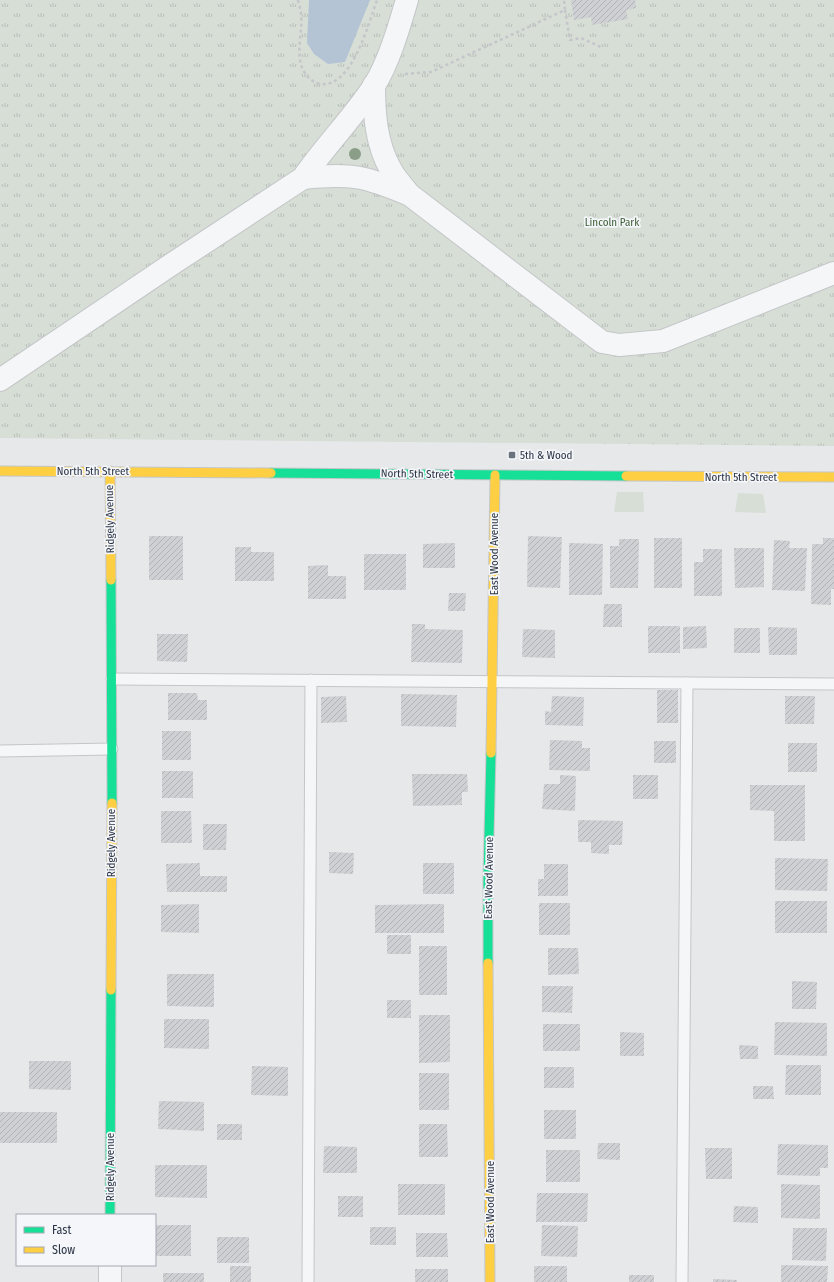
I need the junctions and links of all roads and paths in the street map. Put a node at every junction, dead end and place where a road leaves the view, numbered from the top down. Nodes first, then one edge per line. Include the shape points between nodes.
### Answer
1 (298, 0) edge
2 (377, 0) edge
3 (407, 0) edge
4 (564, 0) edge
5 (565, 10) junction
6 (601, 47) dead end
7 (402, 74) dead end
8 (374, 85) junction
9 (303, 178) junction
10 (410, 195) junction
11 (834, 273) edge
12 (0, 380) edge
13 (0, 471) edge
14 (110, 471) junction
15 (495, 475) junction
16 (834, 477) edge
17 (112, 679) junction
18 (311, 680) junction
19 (493, 682) junction
20 (687, 684) junction
21 (834, 684) edge
22 (112, 749) junction
23 (0, 751) edge
24 (110, 1214) edge
25 (110, 1266) edge
26 (110, 1282) edge
27 (308, 1282) edge
28 (490, 1282) edge
29 (682, 1282) edge

1 - 2 path via 303,69 314,82 328,84 351,66
3 - 8 street via 399,27
4 - 5 path
5 - 6 path via 570,40 581,38
5 - 7 path via 431,72
8 - 9 street via 343,129
8 - 10 street via 374,113 379,141 391,170
9 - 10 street via 354,175 376,180
9 - 12 street
10 - 11 street via 602,342 619,345 663,341
13 - 14 street, North 5th Street
14 - 15 street, North 5th Street
14 - 17 street, Ridgely Avenue
15 - 16 street, North 5th Street
15 - 19 street, East Wood Avenue
17 - 18 lane
17 - 22 street, Ridgely Avenue
18 - 19 lane
18 - 27 lane
19 - 20 lane
19 - 28 street, East Wood Avenue via 488,878
20 - 21 lane
20 - 29 lane
22 - 23 lane
22 - 24 street, Ridgely Avenue
25 - 26 street

